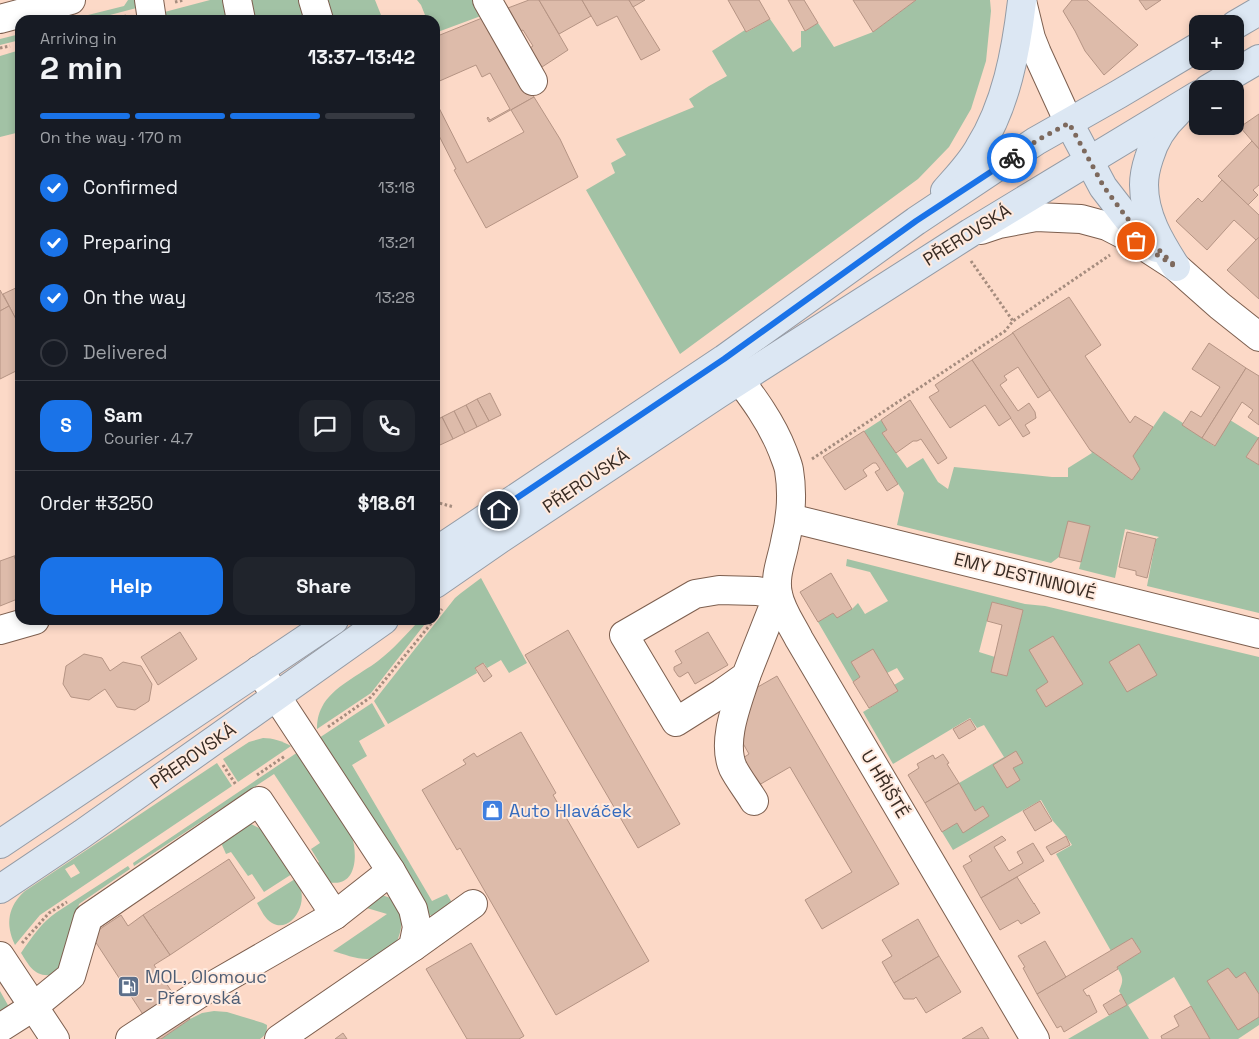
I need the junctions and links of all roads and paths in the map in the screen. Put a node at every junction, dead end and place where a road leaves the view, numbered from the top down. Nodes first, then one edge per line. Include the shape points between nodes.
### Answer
1 (72, 0) edge
2 (149, 0) edge
3 (237, 0) edge
4 (313, 0) edge
5 (487, 0) edge
6 (1022, 1) edge
7 (1259, 11) edge
8 (15, 15) edge
9 (15, 15) edge
10 (151, 15) edge
11 (240, 15) edge
12 (318, 15) edge
13 (0, 19) edge
14 (1244, 20) edge
15 (1189, 53) edge
16 (1259, 59) edge
17 (1223, 80) edge
18 (533, 81) dead end
19 (1189, 101) edge
20 (1189, 103) edge
21 (1069, 123) junction
22 (1088, 161) junction
23 (916, 221) junction
24 (970, 233) junction
25 (1111, 255) dead end
26 (970, 261) dead end
27 (1176, 267) junction
28 (1013, 321) junction
29 (1259, 337) edge
30 (732, 370) junction
31 (789, 469) junction
32 (790, 518) junction
33 (440, 549) edge
34 (440, 581) edge
35 (778, 595) junction
36 (18, 625) edge
37 (326, 625) edge
38 (377, 625) edge
39 (430, 625) edge
40 (0, 630) edge
41 (1259, 634) edge
42 (259, 670) junction
43 (746, 676) junction
44 (277, 697) junction
45 (326, 729) dead end
46 (220, 761) dead end
47 (238, 788) dead end
48 (754, 801) dead end
49 (0, 844) edge
50 (391, 871) junction
51 (0, 889) edge
52 (473, 904) dead end
53 (334, 916) junction
54 (413, 947) junction
55 (0, 956) edge
56 (33, 1007) junction
57 (0, 1028) edge
58 (55, 1039) edge
59 (130, 1039) edge
60 (279, 1039) edge
61 (1035, 1039) edge

1 - 8 street
2 - 10 street
3 - 11 street
4 - 12 street
5 - 18 street
6 - 21 street via 1031,38
6 - 23 main road via 1007,79 992,124 965,168
7 - 14 main road
9 - 13 street
15 - 21 main road, PŘEROVSKÁ
16 - 17 main road
19 - 22 main road, PŘEROVSKÁ
20 - 27 main road via 1160,134 1151,152 1144,184 1151,222
21 - 22 main road
21 - 23 main road, PŘEROVSKÁ via 1036,141
22 - 24 main road, PŘEROVSKÁ
22 - 27 main road via 1127,218
23 - 30 main road, PŘEROVSKÁ
24 - 27 street via 1036,217 1081,219 1121,233
24 - 30 main road, PŘEROVSKÁ
25 - 28 path
26 - 28 path
27 - 29 street
28 - 31 path via 1004,331 808,462
30 - 31 street via 770,424
30 - 33 main road, PŘEROVSKÁ
30 - 34 main road, PŘEROVSKÁ via 565,495
31 - 32 street
32 - 35 street, U HŘIŠTĚ via 776,582
32 - 41 street, EMY DESTINNOVÉ
35 - 43 street
35 - 43 street via 741,590 695,594 624,635 676,722
35 - 61 street, U HŘIŠTĚ via 799,639
36 - 40 street
37 - 42 main road, PŘEROVSKÁ
38 - 44 main road, PŘEROVSKÁ
39 - 45 path via 371,697
42 - 44 street
42 - 49 main road, PŘEROVSKÁ
43 - 48 street via 730,731 729,753 733,768
44 - 50 street
44 - 51 main road, PŘEROVSKÁ
46 - 47 path
50 - 53 street
50 - 54 street via 413,909 417,927
52 - 54 street
53 - 56 street via 259,801 88,918 71,976
53 - 59 street via 205,990
54 - 60 street
55 - 56 street
56 - 57 street
56 - 58 street

